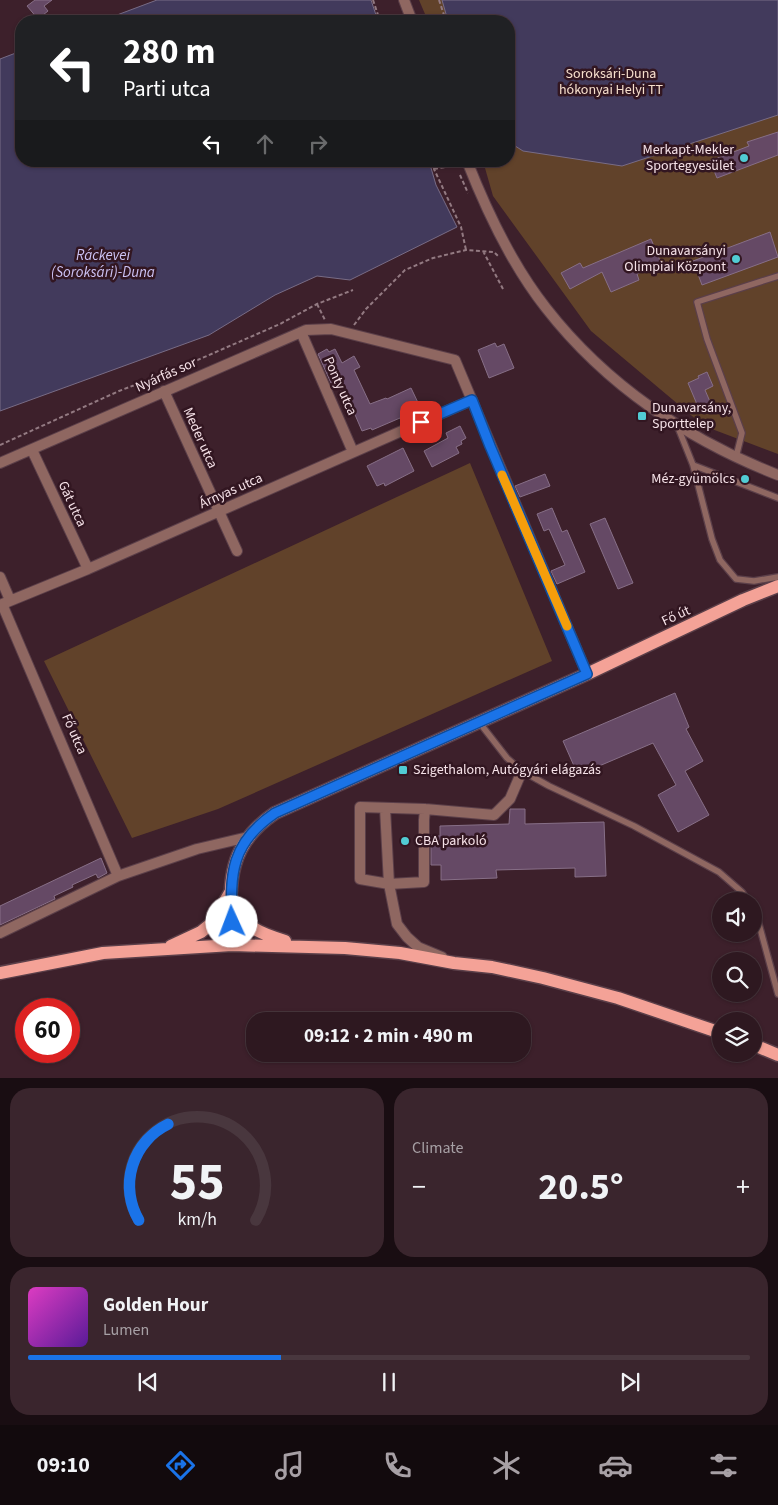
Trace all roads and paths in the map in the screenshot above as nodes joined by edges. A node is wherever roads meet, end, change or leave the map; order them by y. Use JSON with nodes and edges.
{"nodes":[{"id":1,"x":373,"y":0,"type":"edge"},
{"id":2,"x":404,"y":0,"type":"edge"},
{"id":3,"x":439,"y":0,"type":"edge"},
{"id":4,"x":378,"y":15,"type":"edge"},
{"id":5,"x":410,"y":15,"type":"edge"},
{"id":6,"x":444,"y":15,"type":"edge"},
{"id":7,"x":443,"y":167,"type":"edge"},
{"id":8,"x":465,"y":167,"type":"edge"},
{"id":9,"x":434,"y":169,"type":"joint"},
{"id":10,"x":466,"y":250,"type":"junction"},
{"id":11,"x":483,"y":251,"type":"junction"},
{"id":12,"x":500,"y":260,"type":"dead end"},
{"id":13,"x":778,"y":276,"type":"edge"},
{"id":14,"x":503,"y":289,"type":"dead end"},
{"id":15,"x":353,"y":290,"type":"dead end"},
{"id":16,"x":317,"y":304,"type":"junction"},
{"id":17,"x":331,"y":329,"type":"junction"},
{"id":18,"x":301,"y":332,"type":"junction"},
{"id":19,"x":347,"y":334,"type":"junction"},
{"id":20,"x":164,"y":391,"type":"junction"},
{"id":21,"x":472,"y":400,"type":"junction"},
{"id":22,"x":677,"y":426,"type":"junction"},
{"id":23,"x":0,"y":445,"type":"edge"},
{"id":24,"x":32,"y":450,"type":"junction"},
{"id":25,"x":353,"y":452,"type":"junction"},
{"id":26,"x":736,"y":457,"type":"junction"},
{"id":27,"x":0,"y":463,"type":"edge"},
{"id":28,"x":693,"y":465,"type":"junction"},
{"id":29,"x":778,"y":475,"type":"edge"},
{"id":30,"x":778,"y":498,"type":"edge"},
{"id":31,"x":218,"y":511,"type":"junction"},
{"id":32,"x":237,"y":551,"type":"dead end"},
{"id":33,"x":88,"y":570,"type":"junction"},
{"id":34,"x":0,"y":577,"type":"edge"},
{"id":35,"x":778,"y":577,"type":"edge"},
{"id":36,"x":778,"y":586,"type":"edge"},
{"id":37,"x":4,"y":603,"type":"edge"},
{"id":38,"x":587,"y":674,"type":"junction"},
{"id":39,"x":479,"y":722,"type":"junction"},
{"id":40,"x":522,"y":771,"type":"junction"},
{"id":41,"x":385,"y":808,"type":"junction"},
{"id":42,"x":425,"y":810,"type":"junction"},
{"id":43,"x":248,"y":836,"type":"junction"},
{"id":44,"x":118,"y":876,"type":"junction"},
{"id":45,"x":389,"y":884,"type":"junction"},
{"id":46,"x":231,"y":891,"type":"junction"},
{"id":47,"x":742,"y":892,"type":"edge"},
{"id":48,"x":0,"y":933,"type":"edge"},
{"id":49,"x":762,"y":935,"type":"edge"},
{"id":50,"x":232,"y":944,"type":"junction"},
{"id":51,"x":302,"y":946,"type":"junction"},
{"id":52,"x":165,"y":949,"type":"junction"},
{"id":53,"x":454,"y":963,"type":"junction"},
{"id":54,"x":0,"y":973,"type":"edge"},
{"id":55,"x":778,"y":994,"type":"edge"},
{"id":56,"x":712,"y":1030,"type":"edge"},
{"id":57,"x":762,"y":1048,"type":"edge"},
{"id":58,"x":778,"y":1055,"type":"edge"}],
"edges":[{"from":1,"to":4,"type":"path"},
{"from":2,"to":5,"type":"street"},
{"from":3,"to":6,"type":"path"},
{"from":7,"to":9,"type":"path"},
{"from":8,"to":22,"type":"street"},
{"from":9,"to":10,"type":"path"},
{"from":10,"to":11,"type":"path"},
{"from":10,"to":19,"type":"path"},
{"from":11,"to":12,"type":"path"},
{"from":11,"to":14,"type":"path"},
{"from":13,"to":26,"type":"lane"},
{"from":15,"to":16,"type":"path"},
{"from":16,"to":17,"type":"path"},
{"from":16,"to":23,"type":"path"},
{"from":17,"to":18,"type":"street","name":"Nyárfás sor"},
{"from":17,"to":19,"type":"street","name":"Nyárfás sor"},
{"from":18,"to":20,"type":"street","name":"Nyárfás sor"},
{"from":18,"to":25,"type":"street","name":"Ponty utca"},
{"from":19,"to":21,"type":"street","name":"Nyárfás sor"},
{"from":20,"to":24,"type":"street","name":"Nyárfás sor"},
{"from":20,"to":31,"type":"street","name":"Meder utca"},
{"from":21,"to":25,"type":"street","name":"Árnyas utca"},
{"from":21,"to":38,"type":"street"},
{"from":22,"to":26,"type":"street"},
{"from":22,"to":28,"type":"lane"},
{"from":24,"to":27,"type":"street","name":"Nyárfás sor"},
{"from":24,"to":33,"type":"street","name":"Gát utca"},
{"from":25,"to":31,"type":"street","name":"Árnyas utca"},
{"from":26,"to":29,"type":"street"},
{"from":28,"to":30,"type":"lane"},
{"from":28,"to":35,"type":"lane"},
{"from":31,"to":32,"type":"street","name":"Meder utca"},
{"from":31,"to":33,"type":"street","name":"Árnyas utca"},
{"from":33,"to":37,"type":"street","name":"Árnyas utca"},
{"from":34,"to":37,"type":"street","name":"Fő utca"},
{"from":36,"to":38,"type":"main road","name":"Fő út"},
{"from":37,"to":44,"type":"street","name":"Fő utca"},
{"from":38,"to":39,"type":"main road","name":"Fő út"},
{"from":39,"to":40,"type":"lane"},
{"from":39,"to":43,"type":"main road","name":"Fő út"},
{"from":40,"to":42,"type":"street"},
{"from":40,"to":47,"type":"lane"},
{"from":41,"to":42,"type":"street"},
{"from":41,"to":45,"type":"street"},
{"from":41,"to":45,"type":"street"},
{"from":42,"to":45,"type":"street"},
{"from":43,"to":44,"type":"street"},
{"from":43,"to":46,"type":"main road"},
{"from":44,"to":48,"type":"street"},
{"from":45,"to":53,"type":"street"},
{"from":46,"to":50,"type":"main road"},
{"from":46,"to":51,"type":"main road"},
{"from":46,"to":52,"type":"main road"},
{"from":49,"to":55,"type":"lane"},
{"from":50,"to":51,"type":"main road"},
{"from":50,"to":52,"type":"main road"},
{"from":51,"to":53,"type":"main road"},
{"from":52,"to":54,"type":"main road"},
{"from":53,"to":56,"type":"main road"},
{"from":57,"to":58,"type":"main road"}]}
